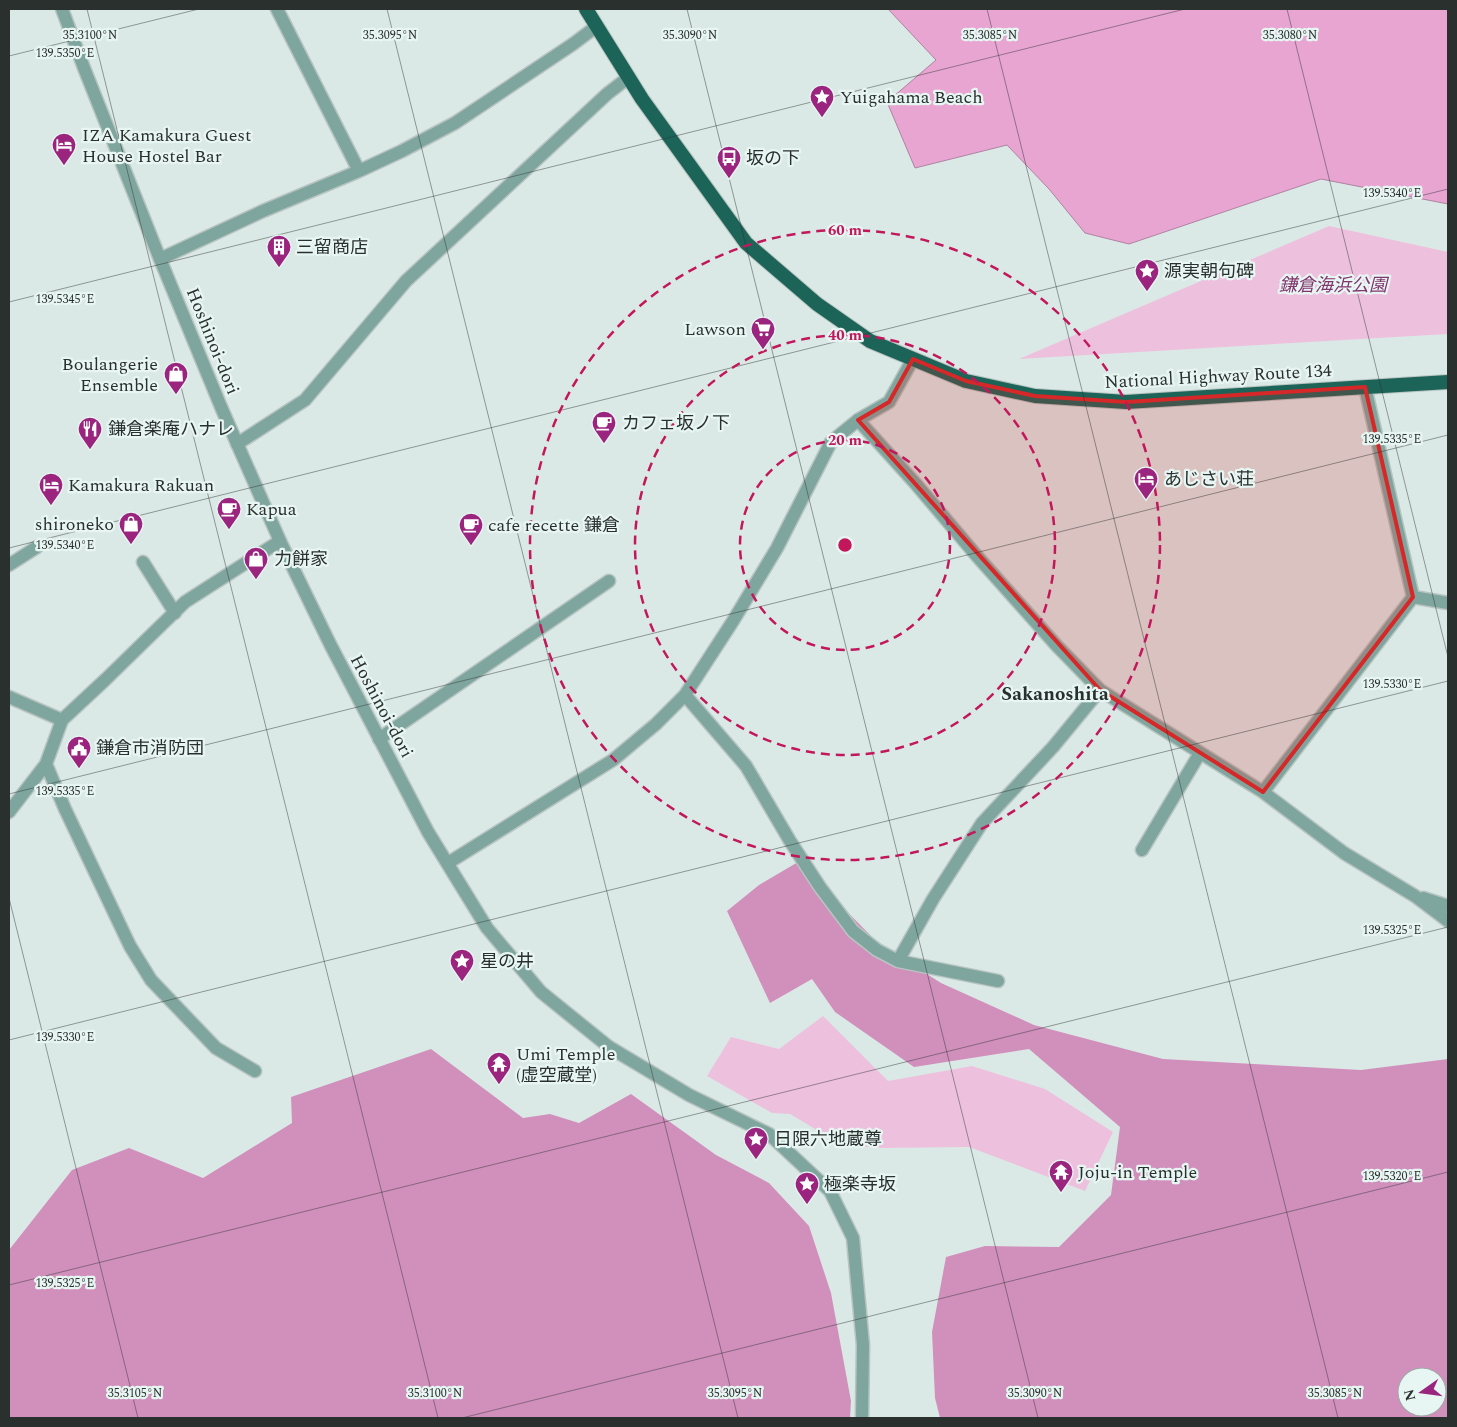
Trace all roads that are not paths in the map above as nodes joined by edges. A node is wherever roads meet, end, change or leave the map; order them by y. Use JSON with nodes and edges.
{"nodes":[{"id":1,"x":62,"y":9,"type":"edge"},
{"id":2,"x":277,"y":9,"type":"edge"},
{"id":3,"x":586,"y":9,"type":"edge"},
{"id":4,"x":597,"y":26,"type":"junction"},
{"id":5,"x":629,"y":77,"type":"junction"},
{"id":6,"x":359,"y":171,"type":"junction"},
{"id":7,"x":160,"y":259,"type":"junction"},
{"id":8,"x":913,"y":359,"type":"junction"},
{"id":9,"x":1448,"y":382,"type":"edge"},
{"id":10,"x":1365,"y":387,"type":"junction"},
{"id":11,"x":858,"y":420,"type":"junction"},
{"id":12,"x":237,"y":444,"type":"junction"},
{"id":13,"x":280,"y":541,"type":"junction"},
{"id":14,"x":37,"y":547,"type":"dead end"},
{"id":15,"x":143,"y":562,"type":"dead end"},
{"id":16,"x":9,"y":565,"type":"edge"},
{"id":17,"x":609,"y":581,"type":"dead end"},
{"id":18,"x":1413,"y":597,"type":"junction"},
{"id":19,"x":1448,"y":603,"type":"edge"},
{"id":20,"x":174,"y":613,"type":"junction"},
{"id":21,"x":1100,"y":690,"type":"junction"},
{"id":22,"x":685,"y":695,"type":"junction"},
{"id":23,"x":9,"y":697,"type":"edge"},
{"id":24,"x":62,"y":720,"type":"junction"},
{"id":25,"x":379,"y":739,"type":"junction"},
{"id":26,"x":1200,"y":752,"type":"junction"},
{"id":27,"x":46,"y":764,"type":"junction"},
{"id":28,"x":1263,"y":792,"type":"junction"},
{"id":29,"x":9,"y":812,"type":"edge"},
{"id":30,"x":1142,"y":850,"type":"dead end"},
{"id":31,"x":448,"y":863,"type":"junction"},
{"id":32,"x":1416,"y":896,"type":"junction"},
{"id":33,"x":1448,"y":906,"type":"edge"},
{"id":34,"x":1448,"y":921,"type":"edge"},
{"id":35,"x":898,"y":961,"type":"junction"},
{"id":36,"x":998,"y":981,"type":"dead end"},
{"id":37,"x":255,"y":1071,"type":"dead end"},
{"id":38,"x":862,"y":1418,"type":"edge"}],
"edges":[{"from":1,"to":7,"type":"street","name":"Hoshinoi-dori"},
{"from":2,"to":6,"type":"street"},
{"from":3,"to":4,"type":"highway","name":"National Highway Route 134"},
{"from":4,"to":5,"type":"highway","name":"National Highway Route 134"},
{"from":4,"to":6,"type":"street"},
{"from":5,"to":8,"type":"highway","name":"National Highway Route 134"},
{"from":5,"to":12,"type":"street"},
{"from":6,"to":7,"type":"street"},
{"from":7,"to":12,"type":"street","name":"Hoshinoi-dori"},
{"from":8,"to":10,"type":"highway","name":"National Highway Route 134"},
{"from":8,"to":11,"type":"street"},
{"from":9,"to":10,"type":"highway","name":"National Highway Route 134"},
{"from":10,"to":18,"type":"street"},
{"from":11,"to":21,"type":"street"},
{"from":11,"to":22,"type":"street"},
{"from":12,"to":13,"type":"street","name":"Hoshinoi-dori"},
{"from":13,"to":20,"type":"street"},
{"from":13,"to":25,"type":"street","name":"Hoshinoi-dori"},
{"from":14,"to":16,"type":"street"},
{"from":15,"to":20,"type":"street"},
{"from":17,"to":25,"type":"street"},
{"from":18,"to":19,"type":"street"},
{"from":18,"to":28,"type":"street"},
{"from":20,"to":24,"type":"street"},
{"from":21,"to":26,"type":"street"},
{"from":21,"to":35,"type":"street"},
{"from":22,"to":31,"type":"street"},
{"from":22,"to":35,"type":"street"},
{"from":23,"to":24,"type":"street"},
{"from":24,"to":27,"type":"street"},
{"from":25,"to":31,"type":"street","name":"Hoshinoi-dori"},
{"from":26,"to":28,"type":"street"},
{"from":26,"to":30,"type":"street"},
{"from":27,"to":29,"type":"street"},
{"from":27,"to":37,"type":"street"},
{"from":28,"to":32,"type":"street"},
{"from":31,"to":38,"type":"street","name":"Hoshinoi-dori"},
{"from":32,"to":33,"type":"street"},
{"from":32,"to":34,"type":"street"},
{"from":35,"to":36,"type":"street"}]}
